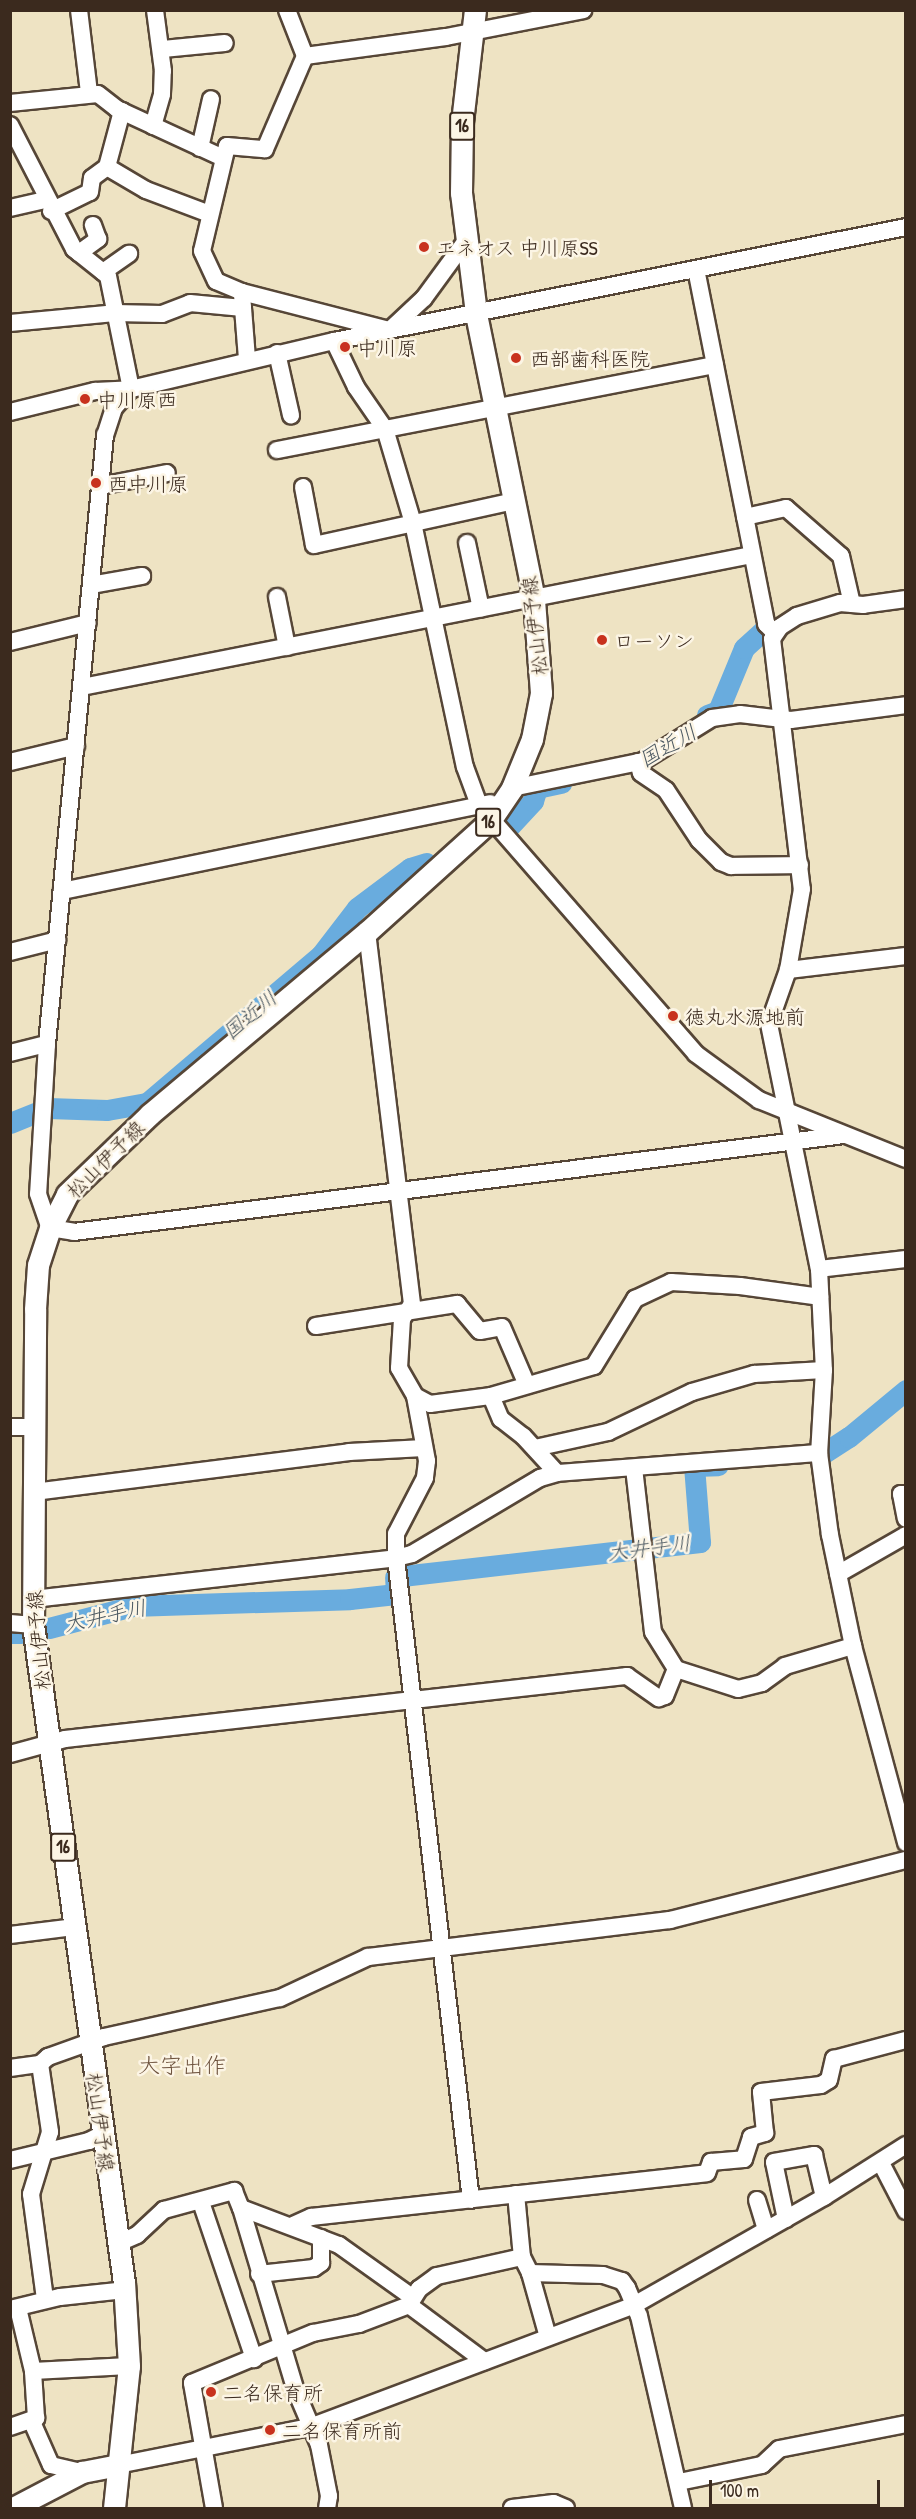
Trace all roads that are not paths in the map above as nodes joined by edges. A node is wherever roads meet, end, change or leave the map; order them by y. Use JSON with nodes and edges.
{"nodes":[{"id":1,"x":79,"y":10,"type":"edge"},
{"id":2,"x":155,"y":10,"type":"edge"},
{"id":3,"x":288,"y":10,"type":"edge"},
{"id":4,"x":475,"y":10,"type":"edge"},
{"id":5,"x":583,"y":10,"type":"edge"},
{"id":6,"x":472,"y":33,"type":"junction"},
{"id":7,"x":225,"y":43,"type":"dead end"},
{"id":8,"x":162,"y":49,"type":"junction"},
{"id":9,"x":304,"y":56,"type":"junction"},
{"id":10,"x":89,"y":93,"type":"junction"},
{"id":11,"x":211,"y":99,"type":"dead end"},
{"id":12,"x":10,"y":103,"type":"edge"},
{"id":13,"x":122,"y":111,"type":"junction"},
{"id":14,"x":10,"y":125,"type":"edge"},
{"id":15,"x":153,"y":126,"type":"junction"},
{"id":16,"x":200,"y":148,"type":"junction"},
{"id":17,"x":223,"y":158,"type":"junction"},
{"id":18,"x":107,"y":167,"type":"junction"},
{"id":19,"x":49,"y":206,"type":"junction"},
{"id":20,"x":10,"y":207,"type":"edge"},
{"id":21,"x":210,"y":214,"type":"junction"},
{"id":22,"x":93,"y":225,"type":"dead end"},
{"id":23,"x":906,"y":227,"type":"edge"},
{"id":24,"x":465,"y":242,"type":"junction"},
{"id":25,"x":79,"y":253,"type":"junction"},
{"id":26,"x":129,"y":254,"type":"dead end"},
{"id":27,"x":696,"y":269,"type":"junction"},
{"id":28,"x":103,"y":272,"type":"junction"},
{"id":29,"x":243,"y":300,"type":"junction"},
{"id":30,"x":115,"y":313,"type":"junction"},
{"id":31,"x":476,"y":313,"type":"junction"},
{"id":32,"x":10,"y":323,"type":"edge"},
{"id":33,"x":390,"y":330,"type":"junction"},
{"id":34,"x":334,"y":341,"type":"junction"},
{"id":35,"x":277,"y":353,"type":"junction"},
{"id":36,"x":247,"y":359,"type":"junction"},
{"id":37,"x":715,"y":365,"type":"junction"},
{"id":38,"x":131,"y":389,"type":"junction"},
{"id":39,"x":495,"y":409,"type":"junction"},
{"id":40,"x":10,"y":412,"type":"edge"},
{"id":41,"x":291,"y":415,"type":"dead end"},
{"id":42,"x":385,"y":429,"type":"junction"},
{"id":43,"x":277,"y":450,"type":"dead end"},
{"id":44,"x":167,"y":473,"type":"dead end"},
{"id":45,"x":100,"y":486,"type":"junction"},
{"id":46,"x":303,"y":487,"type":"dead end"},
{"id":47,"x":514,"y":501,"type":"junction"},
{"id":48,"x":745,"y":517,"type":"junction"},
{"id":49,"x":413,"y":523,"type":"junction"},
{"id":50,"x":467,"y":543,"type":"dead end"},
{"id":51,"x":752,"y":555,"type":"junction"},
{"id":52,"x":142,"y":576,"type":"dead end"},
{"id":53,"x":92,"y":585,"type":"junction"},
{"id":54,"x":277,"y":597,"type":"dead end"},
{"id":55,"x":534,"y":599,"type":"junction"},
{"id":56,"x":906,"y":599,"type":"edge"},
{"id":57,"x":852,"y":604,"type":"junction"},
{"id":58,"x":481,"y":609,"type":"junction"},
{"id":59,"x":431,"y":619,"type":"junction"},
{"id":60,"x":88,"y":623,"type":"junction"},
{"id":61,"x":774,"y":632,"type":"junction"},
{"id":62,"x":10,"y":642,"type":"edge"},
{"id":63,"x":287,"y":647,"type":"junction"},
{"id":64,"x":82,"y":687,"type":"junction"},
{"id":65,"x":906,"y":705,"type":"edge"},
{"id":66,"x":780,"y":719,"type":"junction"},
{"id":67,"x":76,"y":746,"type":"junction"},
{"id":68,"x":10,"y":762,"type":"edge"},
{"id":69,"x":639,"y":765,"type":"junction"},
{"id":70,"x":509,"y":794,"type":"junction"},
{"id":71,"x":484,"y":813,"type":"junction"},
{"id":72,"x":800,"y":865,"type":"junction"},
{"id":73,"x":62,"y":891,"type":"junction"},
{"id":74,"x":366,"y":932,"type":"junction"},
{"id":75,"x":57,"y":940,"type":"junction"},
{"id":76,"x":10,"y":952,"type":"edge"},
{"id":77,"x":906,"y":956,"type":"edge"},
{"id":78,"x":788,"y":970,"type":"junction"},
{"id":79,"x":46,"y":1044,"type":"junction"},
{"id":80,"x":10,"y":1053,"type":"edge"},
{"id":81,"x":787,"y":1114,"type":"junction"},
{"id":82,"x":844,"y":1135,"type":"junction"},
{"id":83,"x":793,"y":1144,"type":"junction"},
{"id":84,"x":906,"y":1159,"type":"edge"},
{"id":85,"x":40,"y":1178,"type":"junction"},
{"id":86,"x":398,"y":1192,"type":"junction"},
{"id":87,"x":67,"y":1194,"type":"junction"},
{"id":88,"x":50,"y":1228,"type":"junction"},
{"id":89,"x":906,"y":1259,"type":"edge"},
{"id":90,"x":819,"y":1269,"type":"junction"},
{"id":91,"x":820,"y":1296,"type":"junction"},
{"id":92,"x":405,"y":1314,"type":"junction"},
{"id":93,"x":316,"y":1326,"type":"dead end"},
{"id":94,"x":824,"y":1370,"type":"junction"},
{"id":95,"x":527,"y":1385,"type":"junction"},
{"id":96,"x":415,"y":1396,"type":"junction"},
{"id":97,"x":491,"y":1396,"type":"junction"},
{"id":98,"x":10,"y":1427,"type":"edge"},
{"id":99,"x":35,"y":1427,"type":"junction"},
{"id":100,"x":424,"y":1448,"type":"junction"},
{"id":101,"x":535,"y":1448,"type":"junction"},
{"id":102,"x":819,"y":1453,"type":"junction"},
{"id":103,"x":634,"y":1468,"type":"junction"},
{"id":104,"x":557,"y":1473,"type":"junction"},
{"id":105,"x":34,"y":1492,"type":"junction"},
{"id":106,"x":906,"y":1494,"type":"edge"},
{"id":107,"x":906,"y":1519,"type":"edge"},
{"id":108,"x":905,"y":1539,"type":"edge"},
{"id":109,"x":396,"y":1558,"type":"junction"},
{"id":110,"x":838,"y":1574,"type":"junction"},
{"id":111,"x":33,"y":1599,"type":"junction"},
{"id":112,"x":10,"y":1623,"type":"edge"},
{"id":113,"x":33,"y":1625,"type":"junction"},
{"id":114,"x":853,"y":1646,"type":"junction"},
{"id":115,"x":675,"y":1669,"type":"junction"},
{"id":116,"x":411,"y":1700,"type":"junction"},
{"id":117,"x":49,"y":1745,"type":"junction"},
{"id":118,"x":10,"y":1754,"type":"edge"},
{"id":119,"x":899,"y":1799,"type":"edge"},
{"id":120,"x":906,"y":1843,"type":"edge"},
{"id":121,"x":906,"y":1860,"type":"edge"},
{"id":122,"x":74,"y":1927,"type":"junction"},
{"id":123,"x":10,"y":1935,"type":"edge"},
{"id":124,"x":441,"y":1948,"type":"junction"},
{"id":125,"x":906,"y":2040,"type":"edge"},
{"id":126,"x":90,"y":2042,"type":"junction"},
{"id":127,"x":40,"y":2064,"type":"junction"},
{"id":128,"x":10,"y":2068,"type":"edge"},
{"id":129,"x":103,"y":2134,"type":"junction"},
{"id":130,"x":906,"y":2145,"type":"edge"},
{"id":131,"x":42,"y":2152,"type":"junction"},
{"id":132,"x":10,"y":2160,"type":"edge"},
{"id":133,"x":881,"y":2163,"type":"junction"},
{"id":134,"x":516,"y":2194,"type":"junction"},
{"id":135,"x":824,"y":2198,"type":"junction"},
{"id":136,"x":471,"y":2200,"type":"junction"},
{"id":137,"x":757,"y":2200,"type":"dead end"},
{"id":138,"x":201,"y":2202,"type":"junction"},
{"id":139,"x":241,"y":2208,"type":"junction"},
{"id":140,"x":906,"y":2211,"type":"edge"},
{"id":141,"x":786,"y":2219,"type":"junction"},
{"id":142,"x":293,"y":2225,"type":"junction"},
{"id":143,"x":766,"y":2230,"type":"junction"},
{"id":144,"x":321,"y":2238,"type":"junction"},
{"id":145,"x":119,"y":2243,"type":"junction"},
{"id":146,"x":522,"y":2257,"type":"junction"},
{"id":147,"x":530,"y":2272,"type":"junction"},
{"id":148,"x":259,"y":2274,"type":"junction"},
{"id":149,"x":125,"y":2290,"type":"junction"},
{"id":150,"x":45,"y":2299,"type":"junction"},
{"id":151,"x":410,"y":2301,"type":"junction"},
{"id":152,"x":634,"y":2305,"type":"junction"},
{"id":153,"x":14,"y":2308,"type":"edge"},
{"id":154,"x":548,"y":2337,"type":"junction"},
{"id":155,"x":283,"y":2347,"type":"junction"},
{"id":156,"x":254,"y":2359,"type":"junction"},
{"id":157,"x":484,"y":2361,"type":"junction"},
{"id":158,"x":129,"y":2366,"type":"junction"},
{"id":159,"x":33,"y":2371,"type":"junction"},
{"id":160,"x":32,"y":2422,"type":"junction"},
{"id":161,"x":906,"y":2424,"type":"edge"},
{"id":162,"x":10,"y":2427,"type":"edge"},
{"id":163,"x":310,"y":2427,"type":"junction"},
{"id":164,"x":204,"y":2449,"type":"junction"},
{"id":165,"x":118,"y":2465,"type":"junction"},
{"id":166,"x":82,"y":2472,"type":"junction"},
{"id":167,"x":678,"y":2482,"type":"junction"},
{"id":168,"x":36,"y":2503,"type":"edge"},
{"id":169,"x":13,"y":2508,"type":"edge"},
{"id":170,"x":114,"y":2508,"type":"edge"},
{"id":171,"x":214,"y":2508,"type":"edge"},
{"id":172,"x":327,"y":2508,"type":"edge"},
{"id":173,"x":512,"y":2508,"type":"edge"},
{"id":174,"x":566,"y":2508,"type":"edge"},
{"id":175,"x":683,"y":2508,"type":"edge"}],
"edges":[{"from":1,"to":10,"type":"street"},
{"from":2,"to":8,"type":"street"},
{"from":3,"to":9,"type":"street"},
{"from":4,"to":6,"type":"main road","name":"松山伊予線","number":"16"},
{"from":5,"to":6,"type":"street"},
{"from":6,"to":9,"type":"street"},
{"from":6,"to":24,"type":"main road","name":"松山伊予線","number":"16"},
{"from":7,"to":8,"type":"street"},
{"from":8,"to":15,"type":"street"},
{"from":9,"to":17,"type":"street"},
{"from":10,"to":12,"type":"street"},
{"from":10,"to":13,"type":"street"},
{"from":11,"to":16,"type":"street"},
{"from":13,"to":15,"type":"street"},
{"from":13,"to":18,"type":"street"},
{"from":14,"to":19,"type":"street"},
{"from":15,"to":16,"type":"street"},
{"from":16,"to":17,"type":"street"},
{"from":17,"to":21,"type":"street"},
{"from":18,"to":19,"type":"street"},
{"from":18,"to":21,"type":"street"},
{"from":19,"to":20,"type":"street"},
{"from":19,"to":25,"type":"street"},
{"from":21,"to":29,"type":"street"},
{"from":22,"to":25,"type":"street"},
{"from":23,"to":27,"type":"street"},
{"from":24,"to":31,"type":"main road","name":"松山伊予線","number":"16"},
{"from":24,"to":33,"type":"street"},
{"from":25,"to":28,"type":"street"},
{"from":26,"to":28,"type":"street"},
{"from":27,"to":31,"type":"street"},
{"from":27,"to":37,"type":"street"},
{"from":28,"to":30,"type":"street"},
{"from":29,"to":30,"type":"street"},
{"from":29,"to":33,"type":"street"},
{"from":29,"to":36,"type":"street"},
{"from":30,"to":32,"type":"street"},
{"from":30,"to":38,"type":"street"},
{"from":31,"to":33,"type":"street"},
{"from":31,"to":39,"type":"main road","name":"松山伊予線","number":"16"},
{"from":33,"to":34,"type":"street"},
{"from":34,"to":35,"type":"street"},
{"from":34,"to":42,"type":"street"},
{"from":35,"to":36,"type":"street"},
{"from":35,"to":41,"type":"street"},
{"from":36,"to":38,"type":"street"},
{"from":37,"to":39,"type":"street"},
{"from":37,"to":48,"type":"street"},
{"from":38,"to":40,"type":"street"},
{"from":38,"to":45,"type":"street"},
{"from":39,"to":42,"type":"street"},
{"from":39,"to":47,"type":"main road","name":"松山伊予線","number":"16"},
{"from":42,"to":43,"type":"street"},
{"from":42,"to":49,"type":"street"},
{"from":44,"to":45,"type":"street"},
{"from":45,"to":53,"type":"street"},
{"from":46,"to":49,"type":"street"},
{"from":47,"to":49,"type":"street"},
{"from":47,"to":55,"type":"main road","name":"松山伊予線","number":"16"},
{"from":48,"to":51,"type":"street"},
{"from":48,"to":57,"type":"street"},
{"from":49,"to":59,"type":"street"},
{"from":50,"to":58,"type":"street"},
{"from":51,"to":55,"type":"street"},
{"from":51,"to":61,"type":"street"},
{"from":52,"to":53,"type":"street"},
{"from":53,"to":60,"type":"street"},
{"from":54,"to":63,"type":"street"},
{"from":55,"to":58,"type":"street"},
{"from":55,"to":70,"type":"main road","name":"松山伊予線","number":"16"},
{"from":56,"to":57,"type":"street"},
{"from":57,"to":61,"type":"street"},
{"from":58,"to":59,"type":"street"},
{"from":59,"to":63,"type":"street"},
{"from":59,"to":71,"type":"street"},
{"from":60,"to":62,"type":"street"},
{"from":60,"to":64,"type":"street"},
{"from":61,"to":66,"type":"street"},
{"from":63,"to":64,"type":"street"},
{"from":64,"to":67,"type":"street"},
{"from":65,"to":66,"type":"street"},
{"from":66,"to":69,"type":"street"},
{"from":66,"to":72,"type":"street"},
{"from":67,"to":68,"type":"street"},
{"from":67,"to":73,"type":"street"},
{"from":69,"to":70,"type":"street"},
{"from":69,"to":72,"type":"street"},
{"from":70,"to":71,"type":"main road","name":"松山伊予線","number":"16"},
{"from":71,"to":73,"type":"street"},
{"from":71,"to":74,"type":"main road","name":"松山伊予線","number":"16"},
{"from":71,"to":81,"type":"street"},
{"from":72,"to":78,"type":"street"},
{"from":73,"to":75,"type":"street"},
{"from":74,"to":86,"type":"street"},
{"from":74,"to":87,"type":"main road","name":"松山伊予線","number":"16"},
{"from":75,"to":76,"type":"street"},
{"from":75,"to":79,"type":"street"},
{"from":77,"to":78,"type":"street"},
{"from":78,"to":81,"type":"street"},
{"from":79,"to":80,"type":"street"},
{"from":79,"to":85,"type":"street"},
{"from":81,"to":82,"type":"street"},
{"from":81,"to":83,"type":"street"},
{"from":82,"to":83,"type":"street"},
{"from":82,"to":84,"type":"street"},
{"from":83,"to":86,"type":"street"},
{"from":83,"to":90,"type":"street"},
{"from":85,"to":87,"type":"street"},
{"from":85,"to":88,"type":"street"},
{"from":86,"to":88,"type":"street"},
{"from":86,"to":92,"type":"street"},
{"from":87,"to":88,"type":"main road","name":"松山伊予線","number":"16"},
{"from":88,"to":99,"type":"main road","name":"松山伊予線","number":"16"},
{"from":89,"to":90,"type":"street"},
{"from":90,"to":91,"type":"street"},
{"from":91,"to":94,"type":"street"},
{"from":91,"to":95,"type":"street"},
{"from":92,"to":93,"type":"street"},
{"from":92,"to":95,"type":"street"},
{"from":92,"to":96,"type":"street"},
{"from":94,"to":101,"type":"street"},
{"from":94,"to":102,"type":"street"},
{"from":95,"to":97,"type":"street"},
{"from":96,"to":97,"type":"street"},
{"from":96,"to":100,"type":"street"},
{"from":97,"to":101,"type":"street"},
{"from":98,"to":99,"type":"street"},
{"from":99,"to":105,"type":"main road","name":"松山伊予線","number":"16"},
{"from":100,"to":105,"type":"street"},
{"from":100,"to":109,"type":"street"},
{"from":101,"to":104,"type":"street"},
{"from":102,"to":103,"type":"street"},
{"from":102,"to":110,"type":"street"},
{"from":103,"to":104,"type":"street"},
{"from":103,"to":115,"type":"street"},
{"from":104,"to":109,"type":"street"},
{"from":105,"to":111,"type":"main road","name":"松山伊予線","number":"16"},
{"from":106,"to":107,"type":"street"},
{"from":108,"to":110,"type":"street"},
{"from":109,"to":111,"type":"street"},
{"from":109,"to":116,"type":"street"},
{"from":110,"to":114,"type":"street"},
{"from":111,"to":113,"type":"main road","name":"松山伊予線","number":"16"},
{"from":112,"to":113,"type":"street"},
{"from":113,"to":117,"type":"main road","name":"松山伊予線","number":"16"},
{"from":114,"to":115,"type":"street"},
{"from":114,"to":119,"type":"street"},
{"from":115,"to":116,"type":"street"},
{"from":116,"to":117,"type":"street"},
{"from":116,"to":124,"type":"street"},
{"from":117,"to":118,"type":"street"},
{"from":117,"to":122,"type":"main road","name":"松山伊予線","number":"16"},
{"from":119,"to":120,"type":"street"},
{"from":121,"to":124,"type":"street"},
{"from":122,"to":123,"type":"street"},
{"from":122,"to":126,"type":"main road","name":"松山伊予線","number":"16"},
{"from":124,"to":126,"type":"street"},
{"from":124,"to":136,"type":"street"},
{"from":125,"to":134,"type":"street"},
{"from":126,"to":127,"type":"street"},
{"from":126,"to":129,"type":"main road","name":"松山伊予線","number":"16"},
{"from":127,"to":128,"type":"street"},
{"from":127,"to":131,"type":"street"},
{"from":129,"to":131,"type":"street"},
{"from":129,"to":145,"type":"main road","name":"松山伊予線","number":"16"},
{"from":130,"to":133,"type":"street"},
{"from":131,"to":132,"type":"street"},
{"from":131,"to":150,"type":"street"},
{"from":133,"to":135,"type":"street"},
{"from":133,"to":140,"type":"street"},
{"from":134,"to":136,"type":"street"},
{"from":134,"to":146,"type":"street"},
{"from":135,"to":141,"type":"street"},
{"from":135,"to":141,"type":"street"},
{"from":136,"to":142,"type":"street"},
{"from":137,"to":143,"type":"street"},
{"from":138,"to":139,"type":"street"},
{"from":138,"to":145,"type":"street"},
{"from":138,"to":156,"type":"street"},
{"from":139,"to":142,"type":"street"},
{"from":139,"to":148,"type":"street"},
{"from":141,"to":143,"type":"street"},
{"from":142,"to":144,"type":"street"},
{"from":143,"to":152,"type":"street"},
{"from":144,"to":148,"type":"street"},
{"from":144,"to":151,"type":"street"},
{"from":145,"to":149,"type":"main road","name":"松山伊予線","number":"16"},
{"from":146,"to":147,"type":"street"},
{"from":146,"to":151,"type":"street"},
{"from":147,"to":152,"type":"street"},
{"from":147,"to":154,"type":"street"},
{"from":148,"to":155,"type":"street"},
{"from":149,"to":150,"type":"street"},
{"from":149,"to":158,"type":"main road","name":"松山伊予線","number":"16"},
{"from":150,"to":153,"type":"street"},
{"from":151,"to":155,"type":"street"},
{"from":151,"to":157,"type":"street"},
{"from":152,"to":154,"type":"street"},
{"from":152,"to":167,"type":"street"},
{"from":153,"to":159,"type":"street"},
{"from":154,"to":157,"type":"street"},
{"from":155,"to":156,"type":"street"},
{"from":155,"to":163,"type":"street"},
{"from":156,"to":164,"type":"street"},
{"from":157,"to":163,"type":"street"},
{"from":158,"to":159,"type":"street"},
{"from":158,"to":165,"type":"main road","name":"松山伊予線","number":"16"},
{"from":159,"to":160,"type":"street"},
{"from":160,"to":162,"type":"street"},
{"from":160,"to":166,"type":"street"},
{"from":161,"to":167,"type":"street"},
{"from":163,"to":164,"type":"street"},
{"from":163,"to":172,"type":"street"},
{"from":164,"to":165,"type":"street"},
{"from":164,"to":171,"type":"street"},
{"from":165,"to":166,"type":"main road"},
{"from":165,"to":170,"type":"main road","name":"松山伊予線","number":"16"},
{"from":166,"to":168,"type":"main road"},
{"from":167,"to":175,"type":"street"},
{"from":168,"to":169,"type":"main road"},
{"from":173,"to":174,"type":"street"}]}
